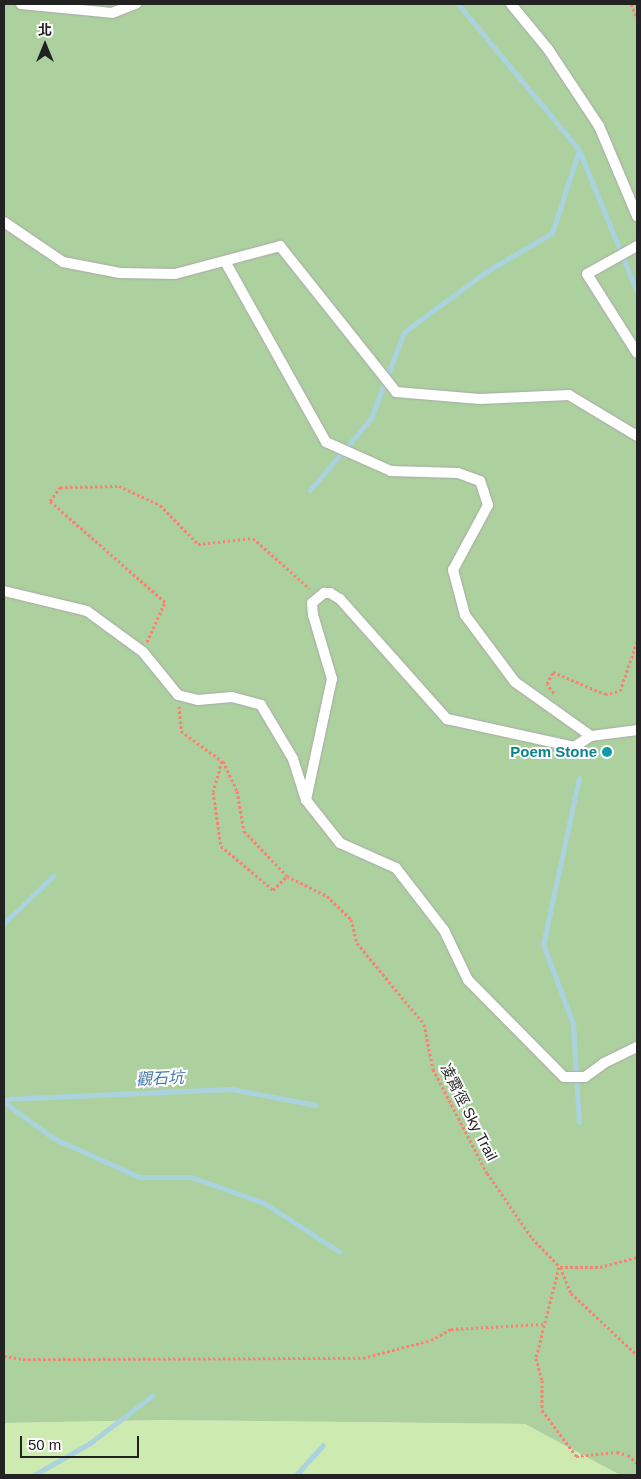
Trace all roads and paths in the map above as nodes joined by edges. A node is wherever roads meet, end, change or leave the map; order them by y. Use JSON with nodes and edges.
{"nodes":[{"id":1,"x":21,"y":4,"type":"edge"},
{"id":2,"x":136,"y":4,"type":"edge"},
{"id":3,"x":511,"y":4,"type":"edge"},
{"id":4,"x":631,"y":4,"type":"edge"},
{"id":5,"x":637,"y":18,"type":"edge"},
{"id":6,"x":637,"y":216,"type":"edge"},
{"id":7,"x":4,"y":222,"type":"edge"},
{"id":8,"x":637,"y":246,"type":"edge"},
{"id":9,"x":225,"y":261,"type":"junction"},
{"id":10,"x":637,"y":353,"type":"edge"},
{"id":11,"x":637,"y":436,"type":"edge"},
{"id":12,"x":4,"y":592,"type":"edge"},
{"id":13,"x":318,"y":596,"type":"junction"},
{"id":14,"x":637,"y":642,"type":"edge"},
{"id":15,"x":143,"y":652,"type":"junction"},
{"id":16,"x":178,"y":696,"type":"junction"},
{"id":17,"x":559,"y":699,"type":"dead end"},
{"id":18,"x":637,"y":730,"type":"edge"},
{"id":19,"x":591,"y":736,"type":"junction"},
{"id":20,"x":222,"y":761,"type":"junction"},
{"id":21,"x":306,"y":800,"type":"junction"},
{"id":22,"x":287,"y":876,"type":"junction"},
{"id":23,"x":637,"y":1047,"type":"edge"},
{"id":24,"x":637,"y":1257,"type":"edge"},
{"id":25,"x":560,"y":1267,"type":"junction"},
{"id":26,"x":543,"y":1324,"type":"junction"},
{"id":27,"x":637,"y":1355,"type":"edge"},
{"id":28,"x":4,"y":1356,"type":"edge"},
{"id":29,"x":637,"y":1463,"type":"edge"}],
"edges":[{"from":1,"to":2,"type":"lane"},
{"from":3,"to":6,"type":"lane"},
{"from":4,"to":5,"type":"path"},
{"from":7,"to":9,"type":"lane"},
{"from":8,"to":10,"type":"lane"},
{"from":9,"to":11,"type":"lane"},
{"from":9,"to":19,"type":"lane"},
{"from":12,"to":15,"type":"lane"},
{"from":13,"to":15,"type":"path"},
{"from":13,"to":19,"type":"lane"},
{"from":13,"to":21,"type":"lane"},
{"from":14,"to":17,"type":"path"},
{"from":15,"to":16,"type":"lane"},
{"from":16,"to":20,"type":"path"},
{"from":16,"to":21,"type":"lane"},
{"from":18,"to":19,"type":"lane"},
{"from":20,"to":22,"type":"path","name":"凌霄徑 Sky Trail"},
{"from":20,"to":22,"type":"path"},
{"from":21,"to":23,"type":"lane"},
{"from":22,"to":25,"type":"path","name":"凌霄徑 Sky Trail"},
{"from":24,"to":25,"type":"path"},
{"from":25,"to":26,"type":"path"},
{"from":25,"to":27,"type":"path"},
{"from":26,"to":28,"type":"path"},
{"from":26,"to":29,"type":"path"}]}
